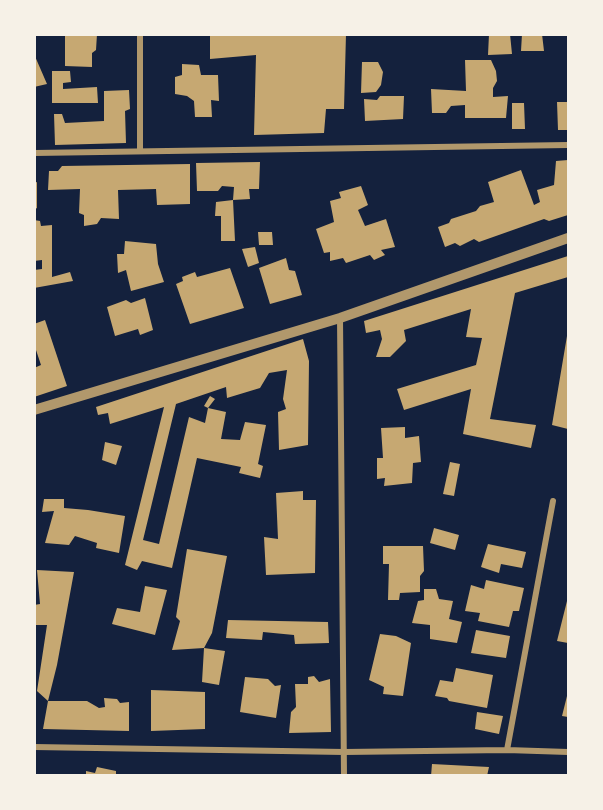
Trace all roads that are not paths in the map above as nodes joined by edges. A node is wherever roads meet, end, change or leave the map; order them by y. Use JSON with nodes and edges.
{"nodes":[{"id":1,"x":140,"y":34,"type":"edge"},
{"id":2,"x":568,"y":145,"type":"edge"},
{"id":3,"x":140,"y":151,"type":"junction"},
{"id":4,"x":34,"y":153,"type":"edge"},
{"id":5,"x":568,"y":238,"type":"edge"},
{"id":6,"x":340,"y":318,"type":"junction"},
{"id":7,"x":34,"y":410,"type":"edge"},
{"id":8,"x":553,"y":501,"type":"dead end"},
{"id":9,"x":34,"y":747,"type":"edge"},
{"id":10,"x":507,"y":750,"type":"junction"},
{"id":11,"x":344,"y":752,"type":"junction"},
{"id":12,"x":568,"y":752,"type":"edge"},
{"id":13,"x":344,"y":776,"type":"edge"}],
"edges":[{"from":1,"to":3,"type":"street"},
{"from":2,"to":3,"type":"street"},
{"from":3,"to":4,"type":"street"},
{"from":5,"to":6,"type":"street"},
{"from":6,"to":7,"type":"street"},
{"from":6,"to":11,"type":"street"},
{"from":8,"to":10,"type":"street"},
{"from":9,"to":11,"type":"street"},
{"from":10,"to":11,"type":"street"},
{"from":10,"to":12,"type":"street"},
{"from":11,"to":13,"type":"street"}]}
